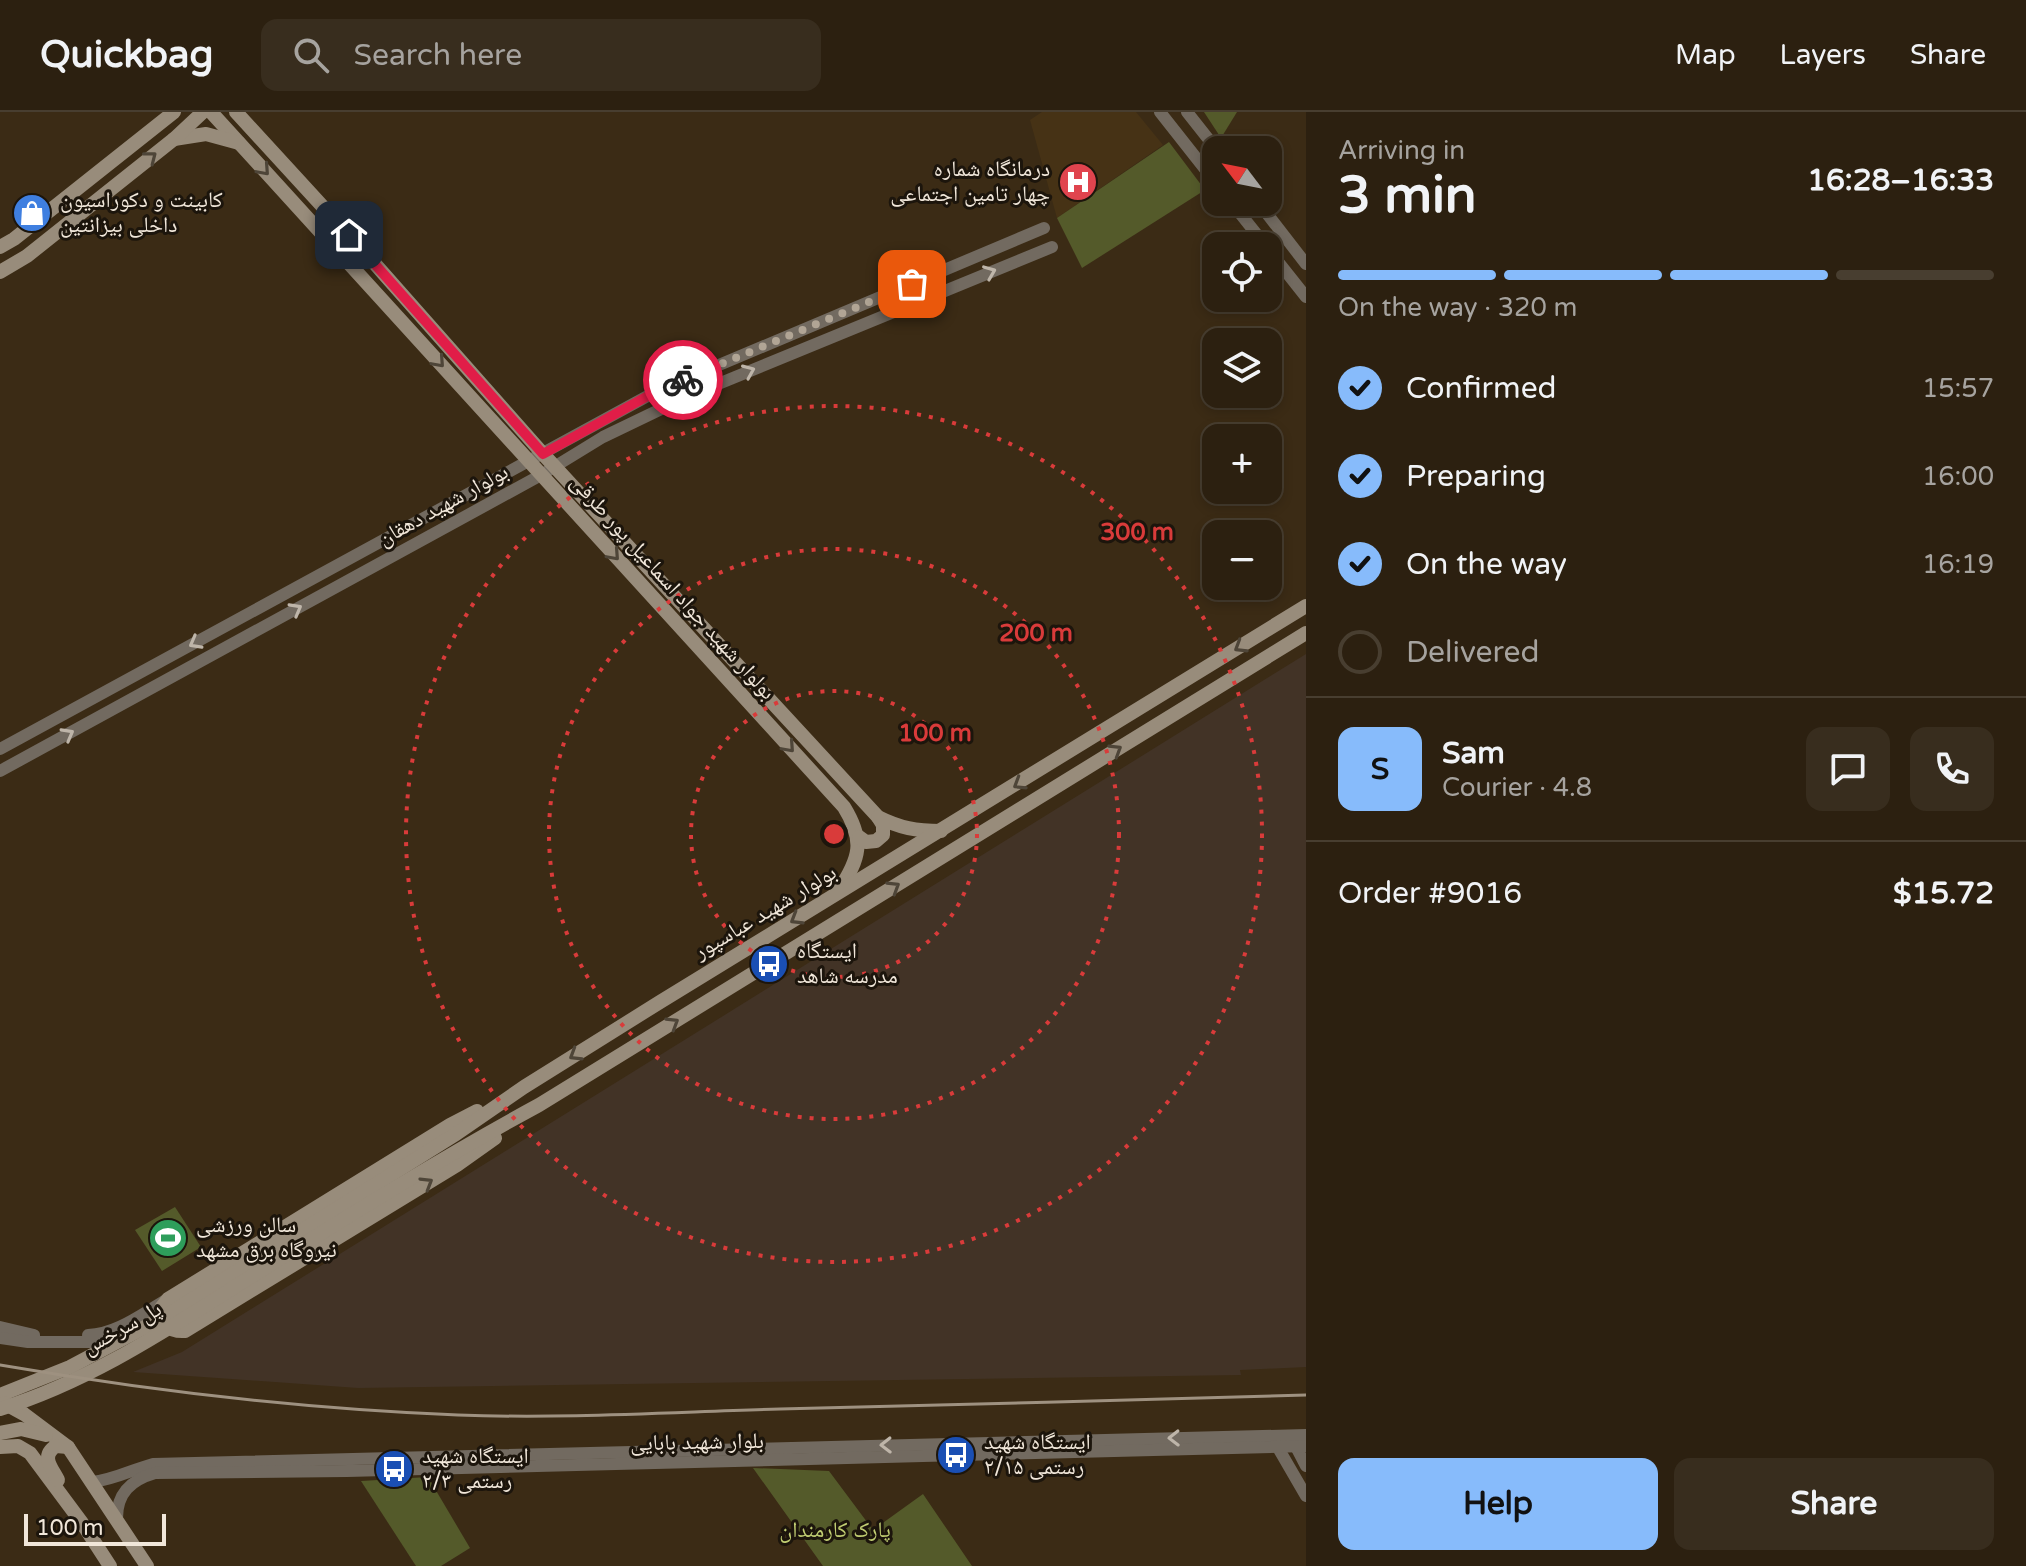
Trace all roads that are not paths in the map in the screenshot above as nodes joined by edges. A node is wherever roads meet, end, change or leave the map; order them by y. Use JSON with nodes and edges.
{"nodes":[{"id":1,"x":203,"y":112,"type":"edge"},
{"id":2,"x":211,"y":112,"type":"edge"},
{"id":3,"x":236,"y":112,"type":"edge"},
{"id":4,"x":1160,"y":112,"type":"edge"},
{"id":5,"x":1187,"y":112,"type":"edge"},
{"id":6,"x":167,"y":115,"type":"edge"},
{"id":7,"x":1206,"y":136,"type":"edge"},
{"id":8,"x":174,"y":139,"type":"junction"},
{"id":9,"x":239,"y":143,"type":"junction"},
{"id":10,"x":112,"y":162,"type":"junction"},
{"id":11,"x":1202,"y":165,"type":"edge"},
{"id":12,"x":125,"y":178,"type":"junction"},
{"id":13,"x":1242,"y":216,"type":"edge"},
{"id":14,"x":1269,"y":216,"type":"edge"},
{"id":15,"x":1044,"y":228,"type":"dead end"},
{"id":16,"x":1255,"y":232,"type":"edge"},
{"id":17,"x":0,"y":247,"type":"edge"},
{"id":18,"x":1052,"y":247,"type":"dead end"},
{"id":19,"x":1306,"y":264,"type":"edge"},
{"id":20,"x":1282,"y":266,"type":"edge"},
{"id":21,"x":0,"y":272,"type":"edge"},
{"id":22,"x":1306,"y":297,"type":"edge"},
{"id":23,"x":536,"y":458,"type":"junction"},
{"id":24,"x":554,"y":466,"type":"junction"},
{"id":25,"x":541,"y":475,"type":"junction"},
{"id":26,"x":1306,"y":606,"type":"edge"},
{"id":27,"x":1306,"y":633,"type":"edge"},
{"id":28,"x":0,"y":749,"type":"edge"},
{"id":29,"x":0,"y":771,"type":"edge"},
{"id":30,"x":878,"y":817,"type":"junction"},
{"id":31,"x":944,"y":831,"type":"junction"},
{"id":32,"x":859,"y":837,"type":"junction"},
{"id":33,"x":836,"y":894,"type":"junction"},
{"id":34,"x":524,"y":1087,"type":"junction"},
{"id":35,"x":539,"y":1105,"type":"junction"},
{"id":36,"x":254,"y":1266,"type":"junction"},
{"id":37,"x":168,"y":1299,"type":"junction"},
{"id":38,"x":0,"y":1327,"type":"edge"},
{"id":39,"x":185,"y":1331,"type":"junction"},
{"id":40,"x":0,"y":1338,"type":"edge"},
{"id":41,"x":0,"y":1398,"type":"edge"},
{"id":42,"x":0,"y":1409,"type":"edge"},
{"id":43,"x":0,"y":1433,"type":"edge"},
{"id":44,"x":1306,"y":1435,"type":"edge"},
{"id":45,"x":54,"y":1437,"type":"junction"},
{"id":46,"x":1290,"y":1442,"type":"edge"},
{"id":47,"x":0,"y":1447,"type":"edge"},
{"id":48,"x":68,"y":1447,"type":"junction"},
{"id":49,"x":1306,"y":1466,"type":"edge"},
{"id":50,"x":93,"y":1482,"type":"junction"},
{"id":51,"x":1306,"y":1496,"type":"edge"},
{"id":52,"x":117,"y":1518,"type":"junction"},
{"id":53,"x":82,"y":1523,"type":"junction"},
{"id":54,"x":110,"y":1566,"type":"edge"},
{"id":55,"x":147,"y":1566,"type":"edge"}],
"edges":[{"from":1,"to":8,"type":"main road"},
{"from":2,"to":9,"type":"main road","name":"بولوار شهید جواد اسماعیل پور طرقی"},
{"from":3,"to":23,"type":"main road","name":"بولوار شهید جواد اسماعیل پور طرقی"},
{"from":4,"to":11,"type":"street"},
{"from":5,"to":7,"type":"street"},
{"from":6,"to":10,"type":"main road"},
{"from":8,"to":9,"type":"main road"},
{"from":12,"to":8,"type":"main road","one_way":true},
{"from":9,"to":23,"type":"main road","name":"بولوار شهید جواد اسماعیل پور طرقی","one_way":true},
{"from":10,"to":12,"type":"main road"},
{"from":10,"to":17,"type":"main road"},
{"from":12,"to":21,"type":"main road"},
{"from":13,"to":16,"type":"street"},
{"from":14,"to":19,"type":"street"},
{"from":15,"to":23,"type":"street","name":"بولوار شهید دهقان"},
{"from":24,"to":18,"type":"street","name":"بولوار شهید دهقان","one_way":true},
{"from":20,"to":22,"type":"street"},
{"from":23,"to":24,"type":"main road","name":"بولوار شهید جواد اسماعیل پور طرقی"},
{"from":23,"to":25,"type":"main road","name":"بولوار شهید جواد اسماعیل پور طرقی"},
{"from":23,"to":28,"type":"street","name":"بولوار شهید دهقان","one_way":true},
{"from":24,"to":25,"type":"street","name":"بولوار شهید دهقان"},
{"from":24,"to":30,"type":"main road","name":"بولوار شهید جواد اسماعیل پور طرقی"},
{"from":29,"to":25,"type":"street","name":"بولوار شهید دهقان","one_way":true},
{"from":25,"to":32,"type":"main road","name":"بولوار شهید جواد اسماعیل پور طرقی","one_way":true},
{"from":26,"to":31,"type":"main road","name":"بولوار شهید عباسپور","one_way":true},
{"from":35,"to":27,"type":"main road","name":"بولوار شهید عباسپور","one_way":true},
{"from":30,"to":31,"type":"main road","name":"بولوار شهید جواد اسماعیل پور طرقی"},
{"from":30,"to":32,"type":"main road"},
{"from":31,"to":33,"type":"main road","name":"بولوار شهید عباسپور"},
{"from":32,"to":33,"type":"main road"},
{"from":33,"to":34,"type":"main road","name":"بولوار شهید عباسپور","one_way":true},
{"from":34,"to":36,"type":"main road","name":"بولوار شهید عباسپور"},
{"from":34,"to":37,"type":"main road"},
{"from":35,"to":36,"type":"main road","name":"بولوار شهید عباسپور"},
{"from":39,"to":35,"type":"main road","one_way":true},
{"from":36,"to":41,"type":"main road","name":"پل سرخس"},
{"from":36,"to":42,"type":"main road","name":"پل سرخس"},
{"from":37,"to":38,"type":"street"},
{"from":37,"to":39,"type":"main road"},
{"from":39,"to":40,"type":"street"},
{"from":41,"to":45,"type":"main road"},
{"from":43,"to":45,"type":"main road"},
{"from":44,"to":46,"type":"street","name":"بلوار شهید بابایی"},
{"from":45,"to":48,"type":"main road"},
{"from":46,"to":49,"type":"street"},
{"from":46,"to":50,"type":"street","name":"بلوار شهید بابایی","one_way":true},
{"from":46,"to":51,"type":"street"},
{"from":46,"to":52,"type":"street","name":"بلوار شهید بابایی"},
{"from":47,"to":53,"type":"main road"},
{"from":48,"to":50,"type":"main road"},
{"from":48,"to":53,"type":"main road"},
{"from":50,"to":52,"type":"main road"},
{"from":52,"to":55,"type":"main road"},
{"from":53,"to":54,"type":"main road"}]}
